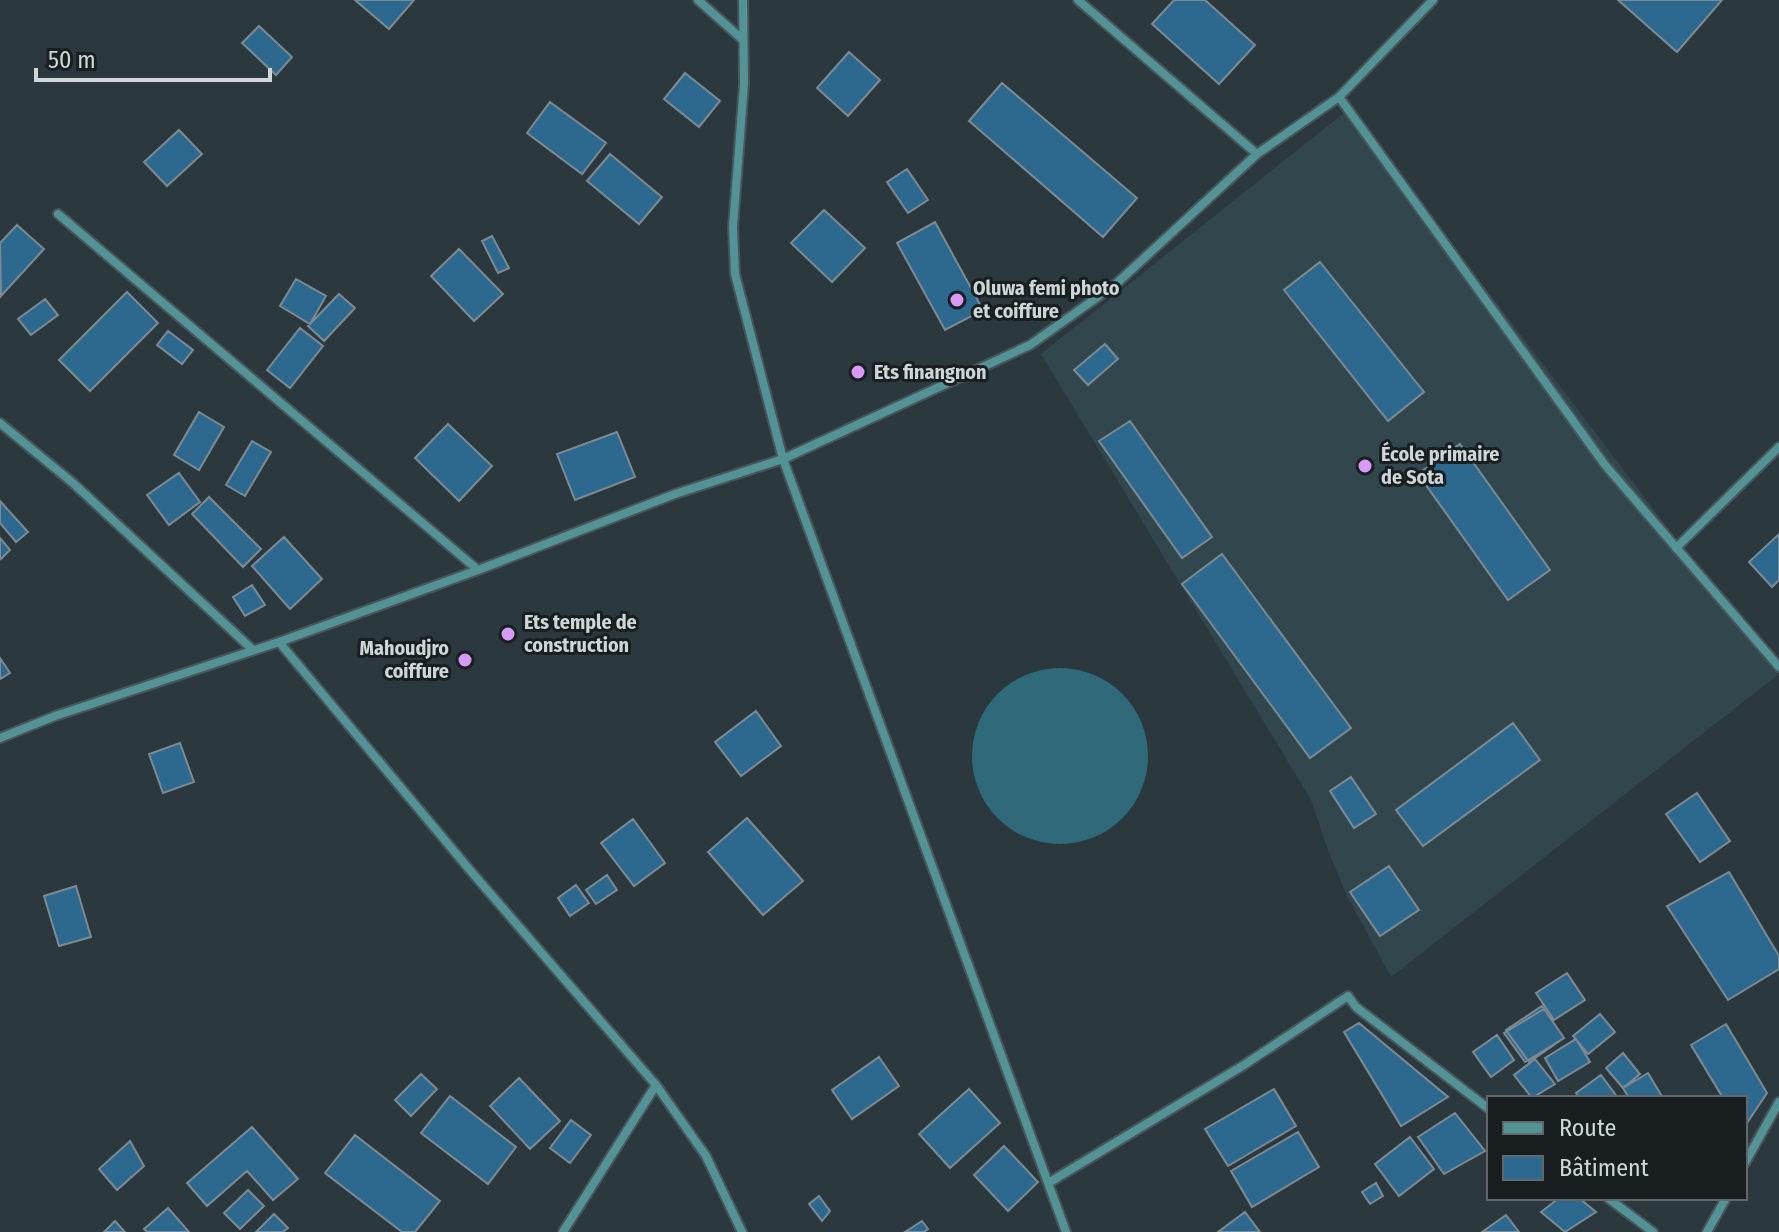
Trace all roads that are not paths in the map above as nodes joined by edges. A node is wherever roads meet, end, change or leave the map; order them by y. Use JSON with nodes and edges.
{"nodes":[{"id":1,"x":698,"y":0,"type":"edge"},
{"id":2,"x":743,"y":0,"type":"edge"},
{"id":3,"x":1078,"y":0,"type":"edge"},
{"id":4,"x":1433,"y":0,"type":"edge"},
{"id":5,"x":743,"y":40,"type":"junction"},
{"id":6,"x":1339,"y":97,"type":"junction"},
{"id":7,"x":1257,"y":154,"type":"junction"},
{"id":8,"x":58,"y":214,"type":"dead end"},
{"id":9,"x":0,"y":423,"type":"edge"},
{"id":10,"x":1779,"y":447,"type":"edge"},
{"id":11,"x":783,"y":459,"type":"junction"},
{"id":12,"x":1676,"y":548,"type":"junction"},
{"id":13,"x":478,"y":570,"type":"junction"},
{"id":14,"x":279,"y":642,"type":"junction"},
{"id":15,"x":253,"y":650,"type":"junction"},
{"id":16,"x":1779,"y":667,"type":"edge"},
{"id":17,"x":0,"y":738,"type":"edge"},
{"id":18,"x":656,"y":1085,"type":"junction"},
{"id":19,"x":1779,"y":1102,"type":"edge"},
{"id":20,"x":1487,"y":1108,"type":"edge"},
{"id":21,"x":1747,"y":1159,"type":"edge"},
{"id":22,"x":1050,"y":1182,"type":"junction"},
{"id":23,"x":1611,"y":1200,"type":"edge"},
{"id":24,"x":1725,"y":1200,"type":"edge"},
{"id":25,"x":563,"y":1232,"type":"edge"},
{"id":26,"x":742,"y":1232,"type":"edge"},
{"id":27,"x":1066,"y":1232,"type":"edge"},
{"id":28,"x":1653,"y":1232,"type":"edge"},
{"id":29,"x":1707,"y":1232,"type":"edge"}],
"edges":[{"from":1,"to":5,"type":"street"},
{"from":2,"to":5,"type":"street"},
{"from":3,"to":7,"type":"street"},
{"from":4,"to":6,"type":"street"},
{"from":5,"to":11,"type":"street"},
{"from":6,"to":7,"type":"street"},
{"from":6,"to":12,"type":"street"},
{"from":7,"to":11,"type":"street"},
{"from":8,"to":13,"type":"street"},
{"from":9,"to":15,"type":"street"},
{"from":10,"to":12,"type":"street"},
{"from":11,"to":13,"type":"street"},
{"from":11,"to":22,"type":"street"},
{"from":12,"to":16,"type":"street"},
{"from":13,"to":14,"type":"street"},
{"from":14,"to":15,"type":"street"},
{"from":14,"to":18,"type":"street"},
{"from":15,"to":17,"type":"street"},
{"from":18,"to":25,"type":"street"},
{"from":18,"to":26,"type":"street"},
{"from":19,"to":21,"type":"street"},
{"from":20,"to":22,"type":"street"},
{"from":22,"to":27,"type":"street"},
{"from":23,"to":28,"type":"street"},
{"from":24,"to":29,"type":"street"}]}
